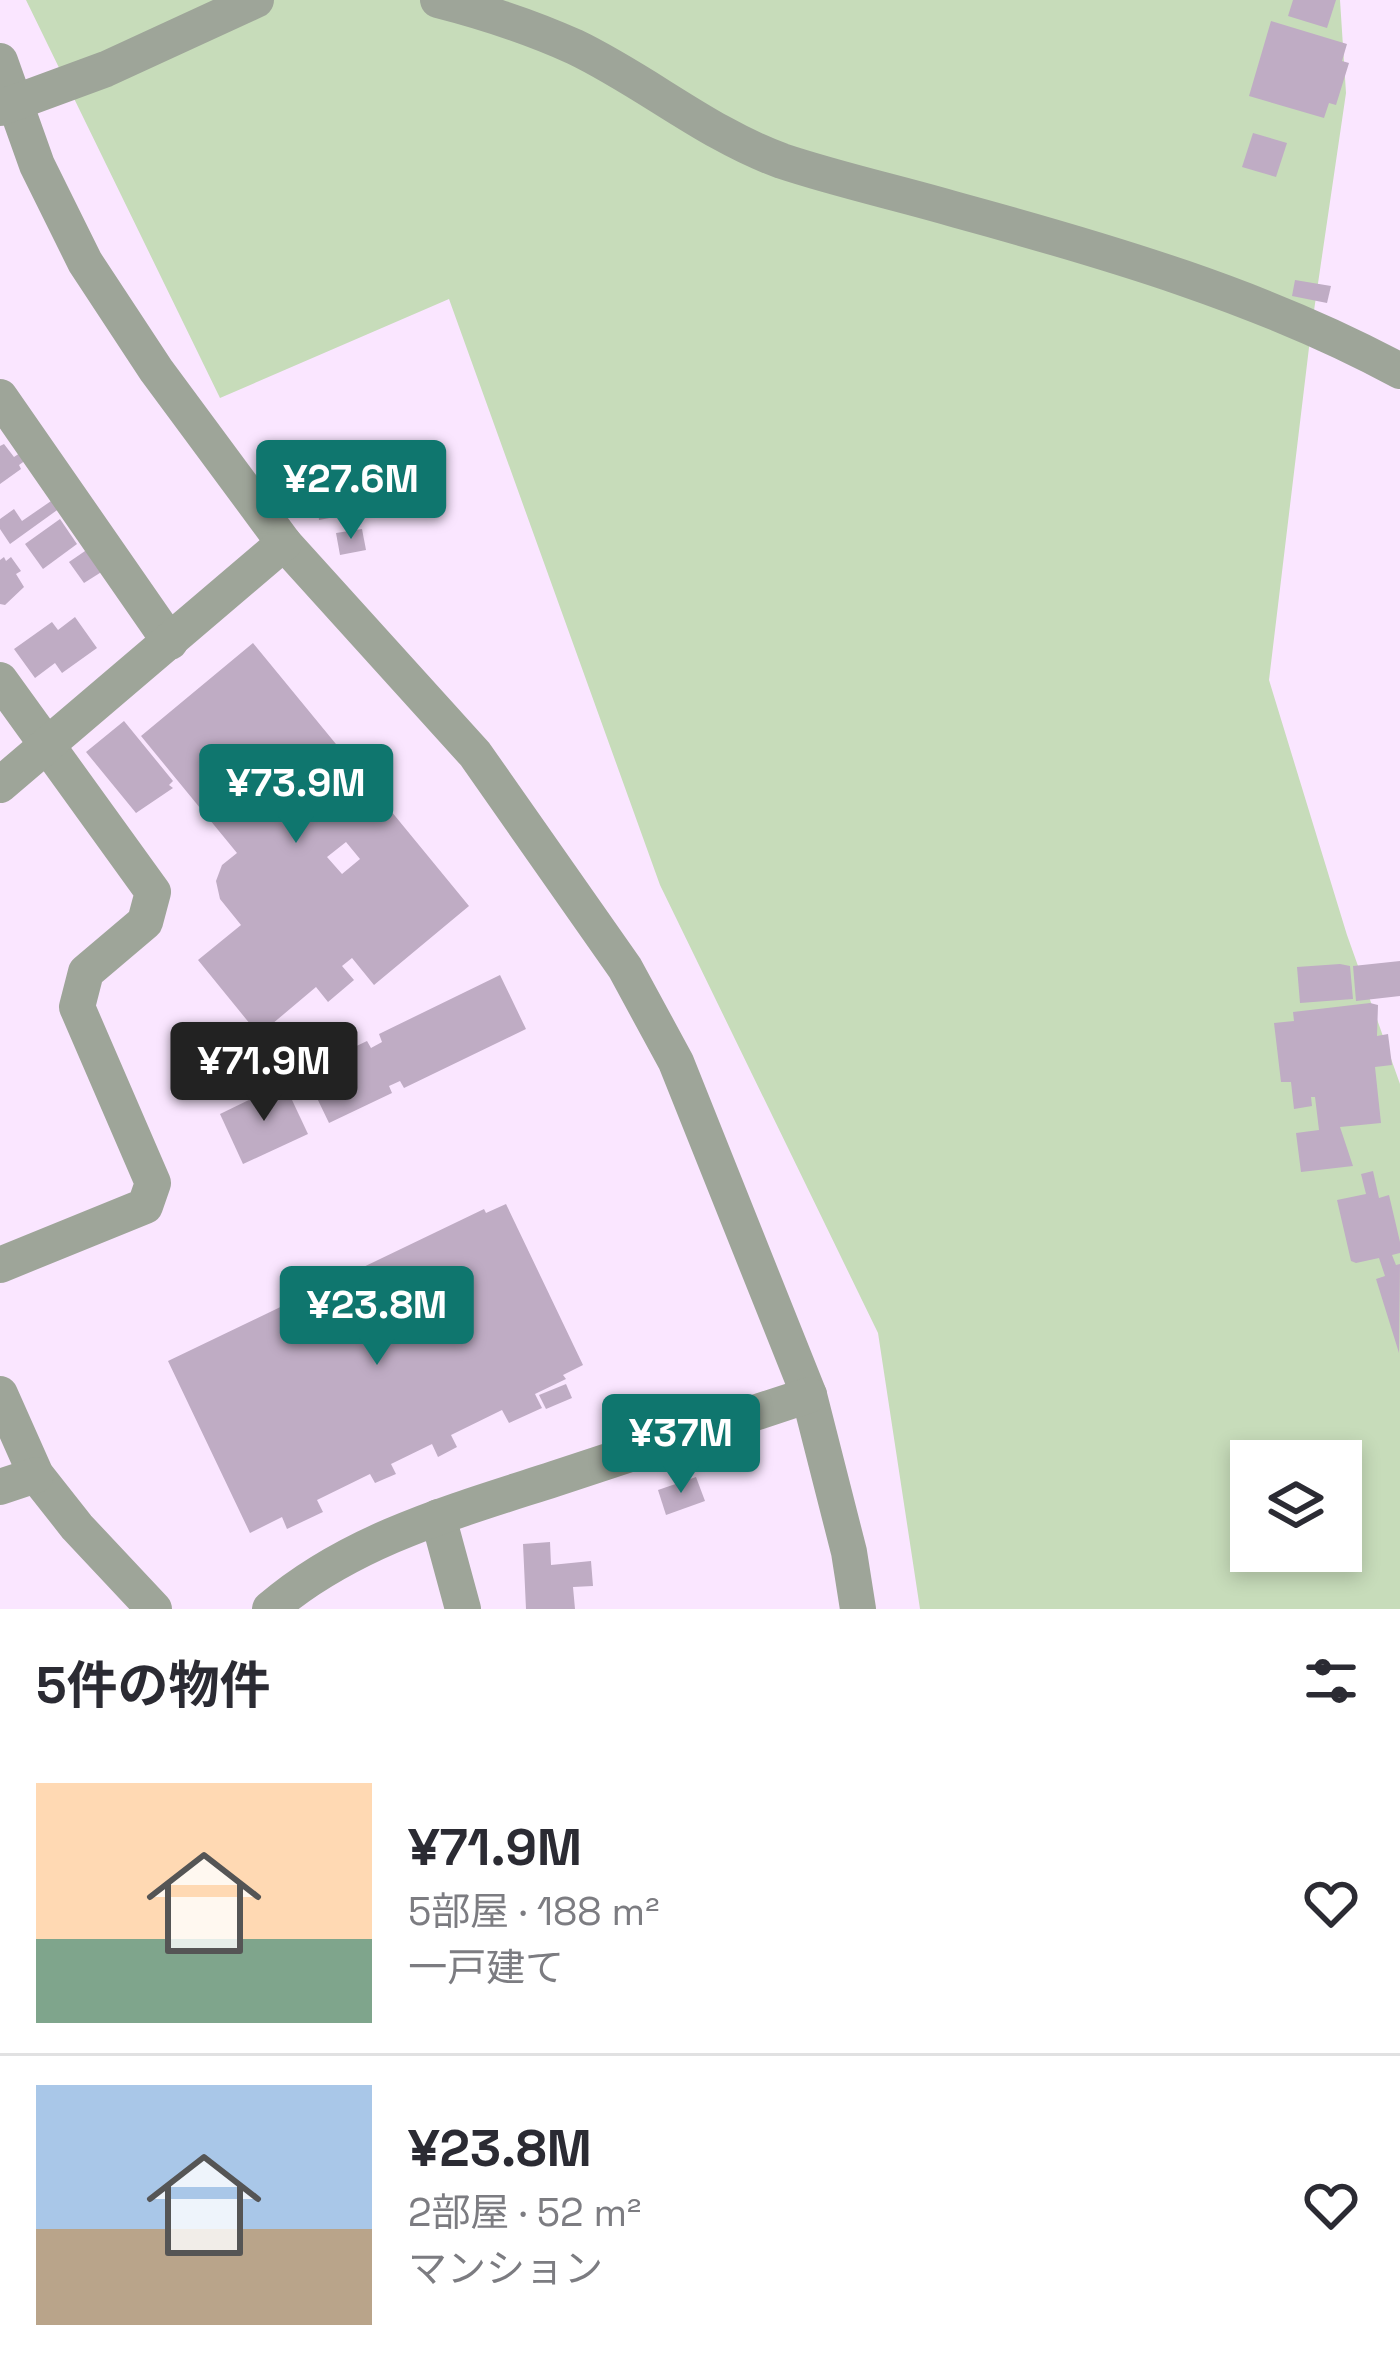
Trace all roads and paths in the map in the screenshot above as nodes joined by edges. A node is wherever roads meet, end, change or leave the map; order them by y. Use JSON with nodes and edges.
{"nodes":[{"id":1,"x":256,"y":0,"type":"edge"},
{"id":2,"x":438,"y":0,"type":"edge"},
{"id":3,"x":1,"y":65,"type":"edge"},
{"id":4,"x":0,"y":108,"type":"edge"},
{"id":5,"x":1400,"y":371,"type":"edge"},
{"id":6,"x":0,"y":397,"type":"edge"},
{"id":7,"x":284,"y":543,"type":"junction"},
{"id":8,"x":170,"y":642,"type":"junction"},
{"id":9,"x":0,"y":680,"type":"edge"},
{"id":10,"x":46,"y":746,"type":"junction"},
{"id":11,"x":0,"y":785,"type":"edge"},
{"id":12,"x":0,"y":1265,"type":"edge"},
{"id":13,"x":0,"y":1394,"type":"edge"},
{"id":14,"x":809,"y":1395,"type":"junction"},
{"id":15,"x":36,"y":1475,"type":"junction"},
{"id":16,"x":0,"y":1487,"type":"edge"},
{"id":17,"x":438,"y":1517,"type":"junction"},
{"id":18,"x":154,"y":1609,"type":"edge"},
{"id":19,"x":270,"y":1609,"type":"edge"},
{"id":20,"x":464,"y":1609,"type":"edge"},
{"id":21,"x":858,"y":1609,"type":"edge"}],
"edges":[{"from":1,"to":4,"type":"street"},
{"from":2,"to":5,"type":"street"},
{"from":3,"to":7,"type":"street"},
{"from":6,"to":8,"type":"street"},
{"from":7,"to":8,"type":"street"},
{"from":7,"to":14,"type":"street"},
{"from":8,"to":10,"type":"street"},
{"from":9,"to":10,"type":"street"},
{"from":10,"to":11,"type":"street"},
{"from":10,"to":12,"type":"street"},
{"from":13,"to":15,"type":"street"},
{"from":14,"to":17,"type":"street"},
{"from":14,"to":21,"type":"street"},
{"from":15,"to":16,"type":"street"},
{"from":15,"to":18,"type":"street"},
{"from":17,"to":19,"type":"street"},
{"from":17,"to":20,"type":"street"}]}
